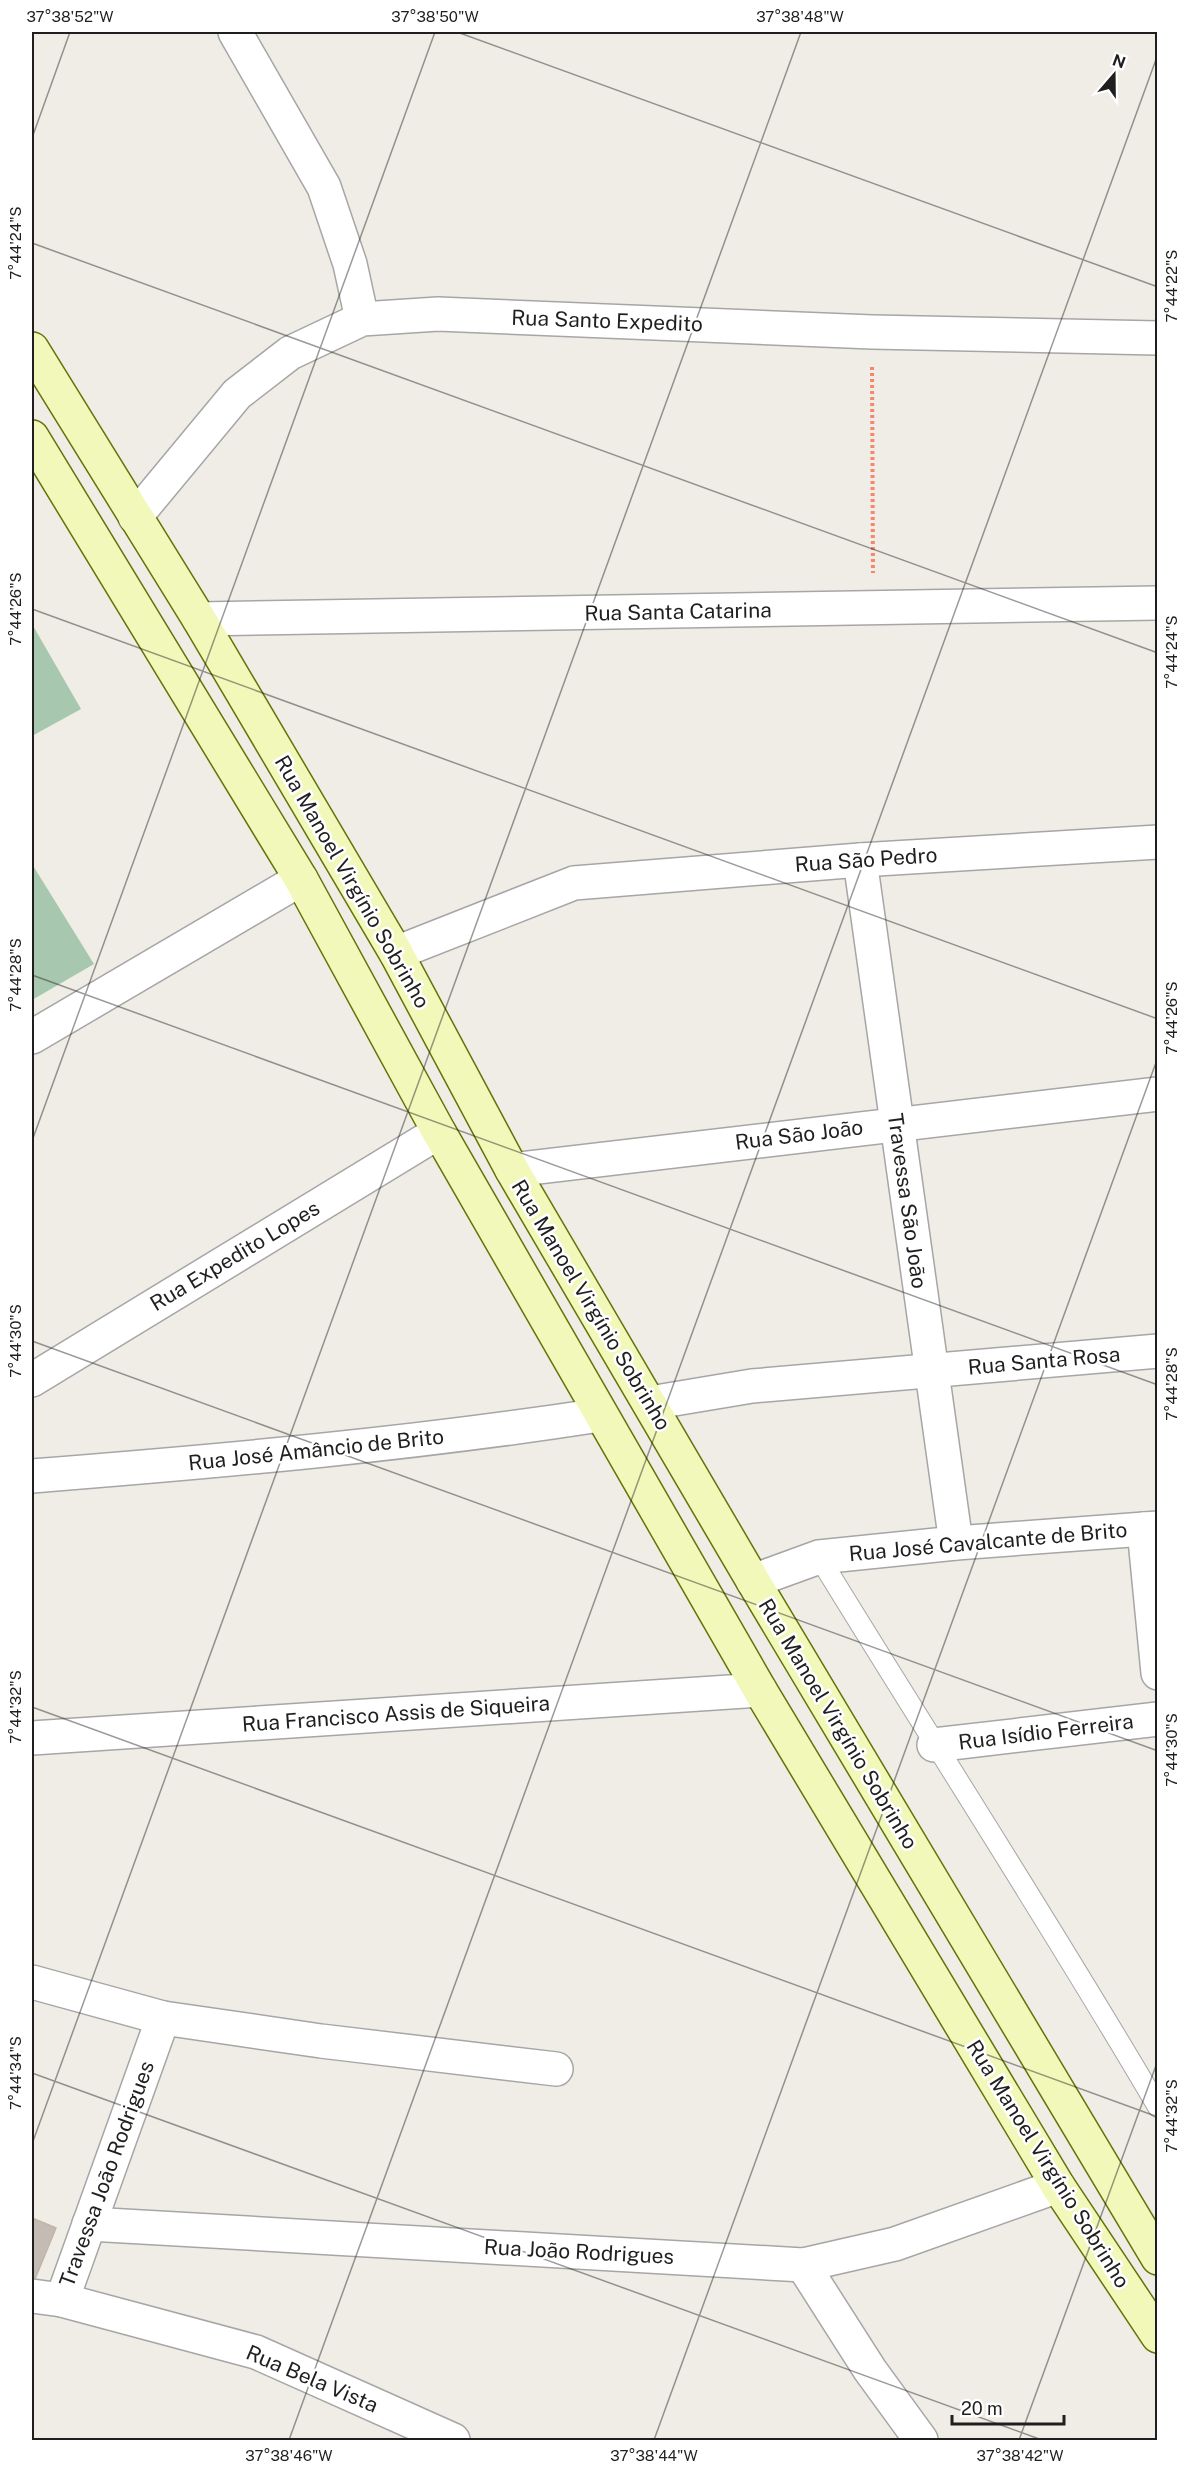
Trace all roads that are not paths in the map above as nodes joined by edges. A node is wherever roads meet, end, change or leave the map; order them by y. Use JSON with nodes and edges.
{"nodes":[{"id":1,"x":235,"y":32,"type":"edge"},
{"id":2,"x":362,"y":320,"type":"junction"},
{"id":3,"x":1158,"y":338,"type":"edge"},
{"id":4,"x":32,"y":349,"type":"edge"},
{"id":5,"x":32,"y":437,"type":"edge"},
{"id":6,"x":135,"y":517,"type":"junction"},
{"id":7,"x":1158,"y":603,"type":"edge"},
{"id":8,"x":199,"y":619,"type":"junction"},
{"id":9,"x":1158,"y":842,"type":"edge"},
{"id":10,"x":860,"y":860,"type":"junction"},
{"id":11,"x":301,"y":879,"type":"junction"},
{"id":12,"x":396,"y":953,"type":"junction"},
{"id":13,"x":32,"y":1037,"type":"edge"},
{"id":14,"x":1158,"y":1094,"type":"edge"},
{"id":15,"x":896,"y":1124,"type":"junction"},
{"id":16,"x":438,"y":1132,"type":"junction"},
{"id":17,"x":512,"y":1170,"type":"junction"},
{"id":18,"x":1158,"y":1352,"type":"edge"},
{"id":19,"x":930,"y":1370,"type":"junction"},
{"id":20,"x":32,"y":1380,"type":"edge"},
{"id":21,"x":650,"y":1403,"type":"junction"},
{"id":22,"x":600,"y":1415,"type":"junction"},
{"id":23,"x":32,"y":1476,"type":"edge"},
{"id":24,"x":1151,"y":1529,"type":"edge"},
{"id":25,"x":956,"y":1543,"type":"junction"},
{"id":26,"x":819,"y":1557,"type":"junction"},
{"id":27,"x":753,"y":1581,"type":"junction"},
{"id":28,"x":1158,"y":1673,"type":"edge"},
{"id":29,"x":760,"y":1690,"type":"junction"},
{"id":30,"x":1158,"y":1719,"type":"edge"},
{"id":31,"x":32,"y":1738,"type":"edge"},
{"id":32,"x":934,"y":1745,"type":"junction"},
{"id":33,"x":32,"y":1982,"type":"edge"},
{"id":34,"x":163,"y":2018,"type":"junction"},
{"id":35,"x":556,"y":2069,"type":"dead end"},
{"id":36,"x":1158,"y":2107,"type":"edge"},
{"id":37,"x":1058,"y":2186,"type":"junction"},
{"id":38,"x":88,"y":2224,"type":"junction"},
{"id":39,"x":1158,"y":2258,"type":"edge"},
{"id":40,"x":803,"y":2265,"type":"junction"},
{"id":41,"x":47,"y":2298,"type":"edge"},
{"id":42,"x":1158,"y":2336,"type":"edge"},
{"id":43,"x":453,"y":2440,"type":"edge"},
{"id":44,"x":921,"y":2440,"type":"edge"}],
"edges":[{"from":1,"to":2,"type":"street"},
{"from":2,"to":3,"type":"street","name":"Rua Santo Expedito"},
{"from":2,"to":6,"type":"street","name":"Rua Santo Expedito"},
{"from":4,"to":6,"type":"main road","name":"Rua Manoel Virgínio Sobrinho"},
{"from":5,"to":11,"type":"main road","name":"Rua Manoel Virgínio Sobrinho"},
{"from":6,"to":8,"type":"main road","name":"Rua Manoel Virgínio Sobrinho"},
{"from":7,"to":8,"type":"street","name":"Rua Santa Catarina"},
{"from":8,"to":12,"type":"main road","name":"Rua Manoel Virgínio Sobrinho"},
{"from":9,"to":10,"type":"street","name":"Rua São Pedro"},
{"from":10,"to":12,"type":"street","name":"Rua São Pedro"},
{"from":10,"to":15,"type":"street","name":"Travessa São João"},
{"from":11,"to":13,"type":"street"},
{"from":11,"to":16,"type":"main road","name":"Rua Manoel Virgínio Sobrinho"},
{"from":12,"to":17,"type":"main road","name":"Rua Manoel Virgínio Sobrinho"},
{"from":14,"to":15,"type":"street","name":"Rua São João"},
{"from":15,"to":17,"type":"street","name":"Rua São João"},
{"from":15,"to":19,"type":"street","name":"Travessa São João"},
{"from":16,"to":20,"type":"street","name":"Rua Expedito Lopes"},
{"from":16,"to":22,"type":"main road","name":"Rua Manoel Virgínio Sobrinho"},
{"from":17,"to":21,"type":"main road","name":"Rua Manoel Virgínio Sobrinho"},
{"from":18,"to":19,"type":"street","name":"Rua Santa Rosa"},
{"from":19,"to":21,"type":"street","name":"Rua Santa Rosa"},
{"from":19,"to":25,"type":"street","name":"Travessa São João"},
{"from":21,"to":27,"type":"main road","name":"Rua Manoel Virgínio Sobrinho"},
{"from":22,"to":23,"type":"street","name":"Rua José Amâncio de Brito"},
{"from":22,"to":29,"type":"main road","name":"Rua Manoel Virgínio Sobrinho"},
{"from":24,"to":25,"type":"street","name":"Rua José Cavalcante de Brito"},
{"from":24,"to":28,"type":"street"},
{"from":25,"to":26,"type":"street","name":"Rua José Cavalcante de Brito"},
{"from":26,"to":27,"type":"street","name":"Rua José Cavalcante de Brito"},
{"from":26,"to":32,"type":"lane"},
{"from":27,"to":39,"type":"main road","name":"Rua Manoel Virgínio Sobrinho"},
{"from":29,"to":31,"type":"street","name":"Rua Francisco Assis de Siqueira"},
{"from":29,"to":37,"type":"main road","name":"Rua Manoel Virgínio Sobrinho"},
{"from":30,"to":32,"type":"street","name":"Rua Isídio Ferreira"},
{"from":32,"to":36,"type":"lane"},
{"from":33,"to":34,"type":"street"},
{"from":34,"to":35,"type":"street"},
{"from":34,"to":38,"type":"street","name":"Travessa João Rodrigues"},
{"from":37,"to":40,"type":"street","name":"Rua João Rodrigues"},
{"from":37,"to":42,"type":"main road","name":"Rua Manoel Virgínio Sobrinho"},
{"from":38,"to":40,"type":"street","name":"Rua João Rodrigues"},
{"from":38,"to":41,"type":"street","name":"Travessa João Rodrigues"},
{"from":40,"to":44,"type":"street"},
{"from":41,"to":43,"type":"street","name":"Rua Bela Vista"}]}
